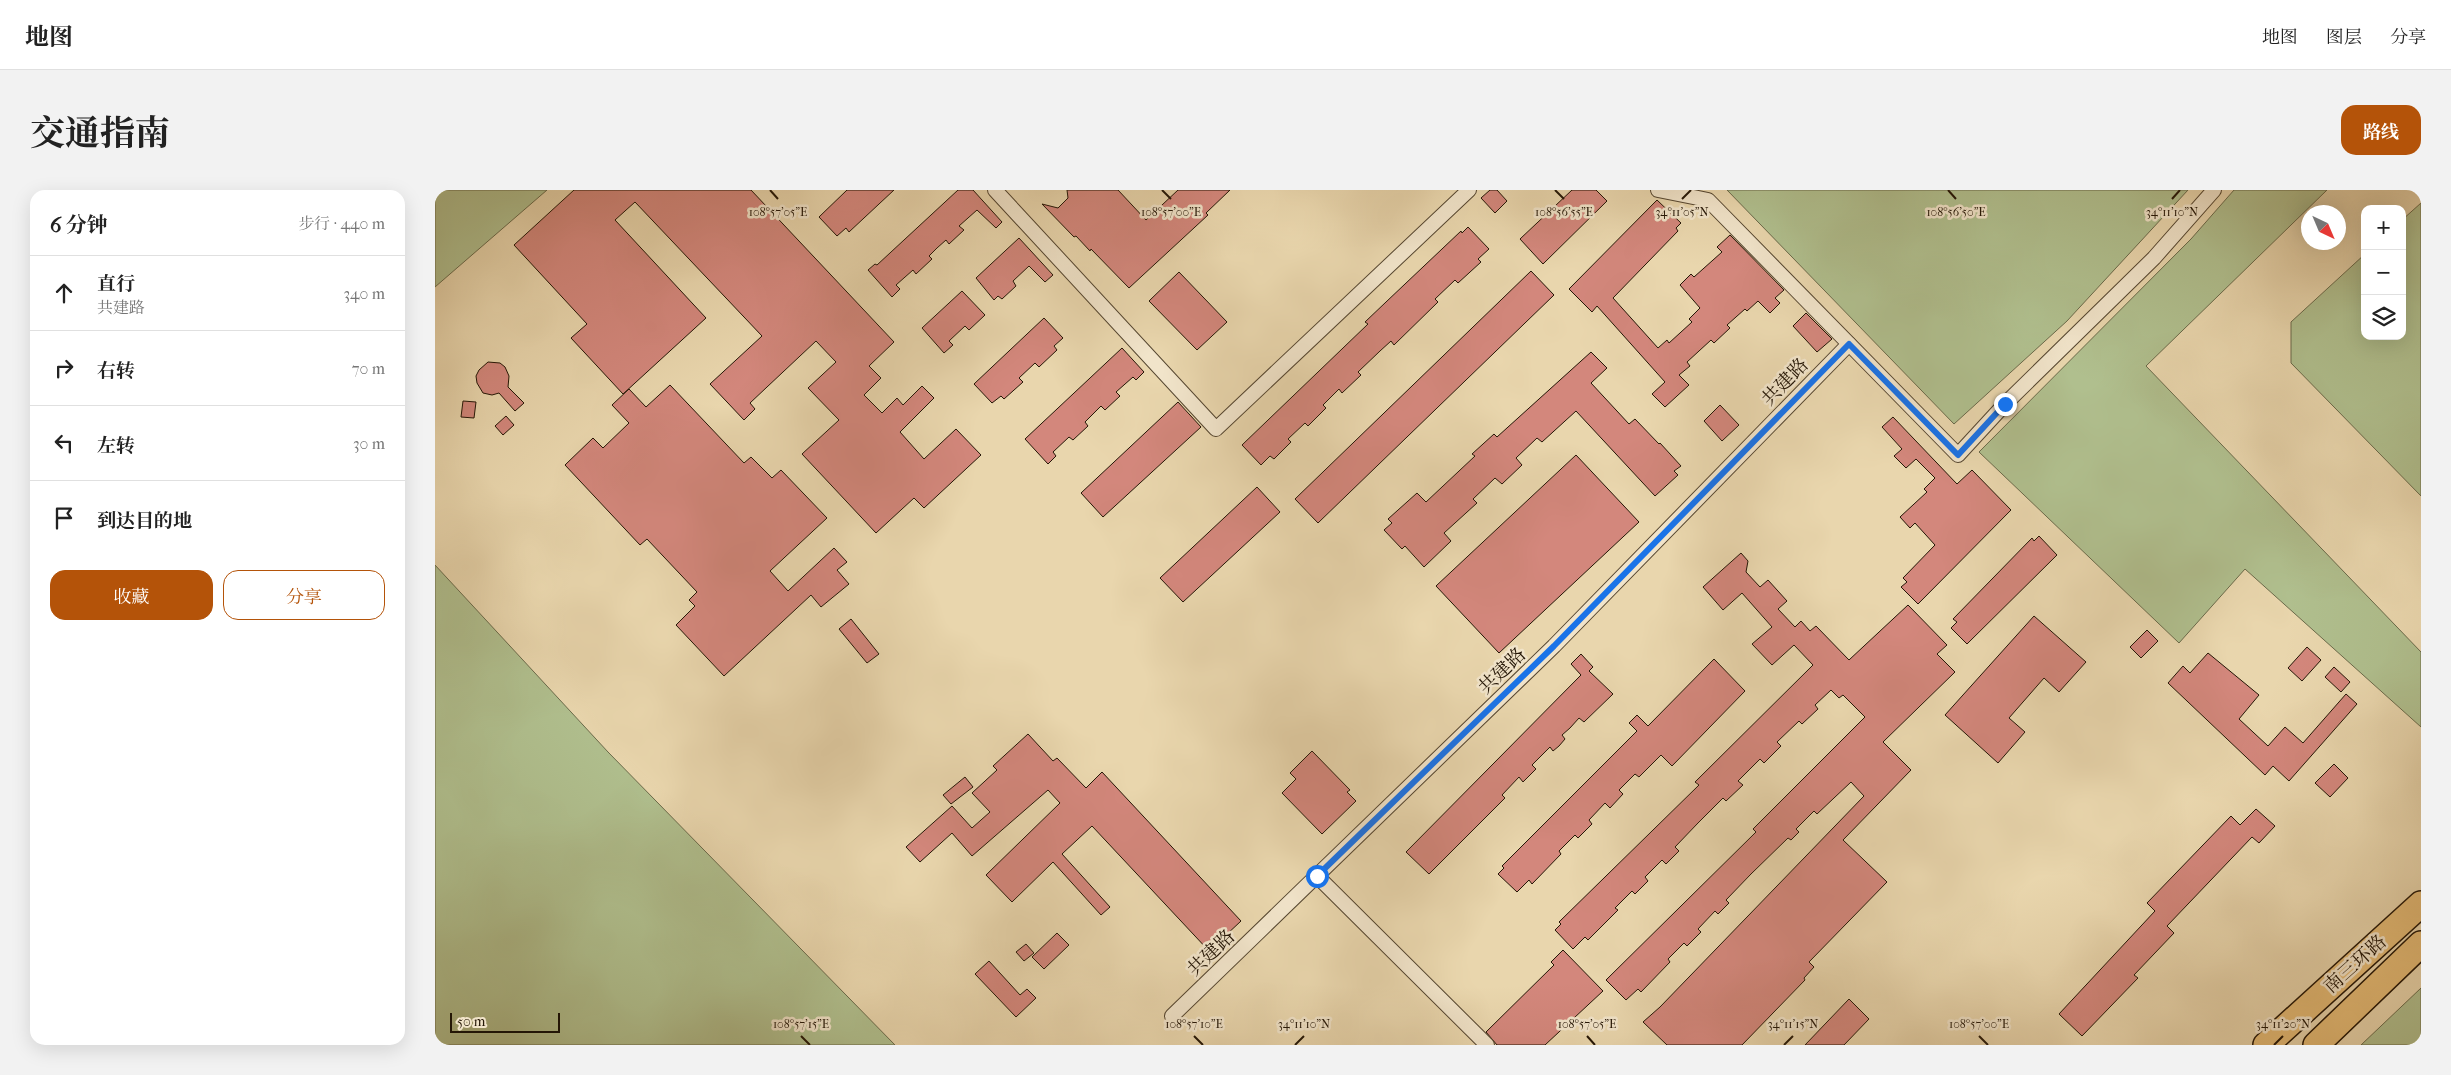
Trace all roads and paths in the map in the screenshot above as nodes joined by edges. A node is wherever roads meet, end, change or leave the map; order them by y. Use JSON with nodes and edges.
{"nodes":[{"id":1,"x":995,"y":190,"type":"edge"},
{"id":2,"x":1469,"y":190,"type":"edge"},
{"id":3,"x":1658,"y":190,"type":"edge"},
{"id":4,"x":2214,"y":190,"type":"edge"},
{"id":5,"x":1849,"y":344,"type":"junction"},
{"id":6,"x":1317,"y":876,"type":"junction"},
{"id":7,"x":2421,"y":904,"type":"edge"},
{"id":8,"x":2421,"y":944,"type":"edge"},
{"id":9,"x":1172,"y":1016,"type":"dead end"},
{"id":10,"x":1487,"y":1045,"type":"edge"},
{"id":11,"x":2266,"y":1045,"type":"edge"},
{"id":12,"x":2316,"y":1045,"type":"edge"}],
"edges":[{"from":1,"to":2,"type":"street"},
{"from":3,"to":5,"type":"street"},
{"from":4,"to":5,"type":"street"},
{"from":5,"to":6,"type":"street","name":"共建路"},
{"from":6,"to":9,"type":"street","name":"共建路"},
{"from":6,"to":10,"type":"street"},
{"from":7,"to":11,"type":"highway","name":"南三环路"},
{"from":8,"to":12,"type":"highway","name":"南三环路"}]}
